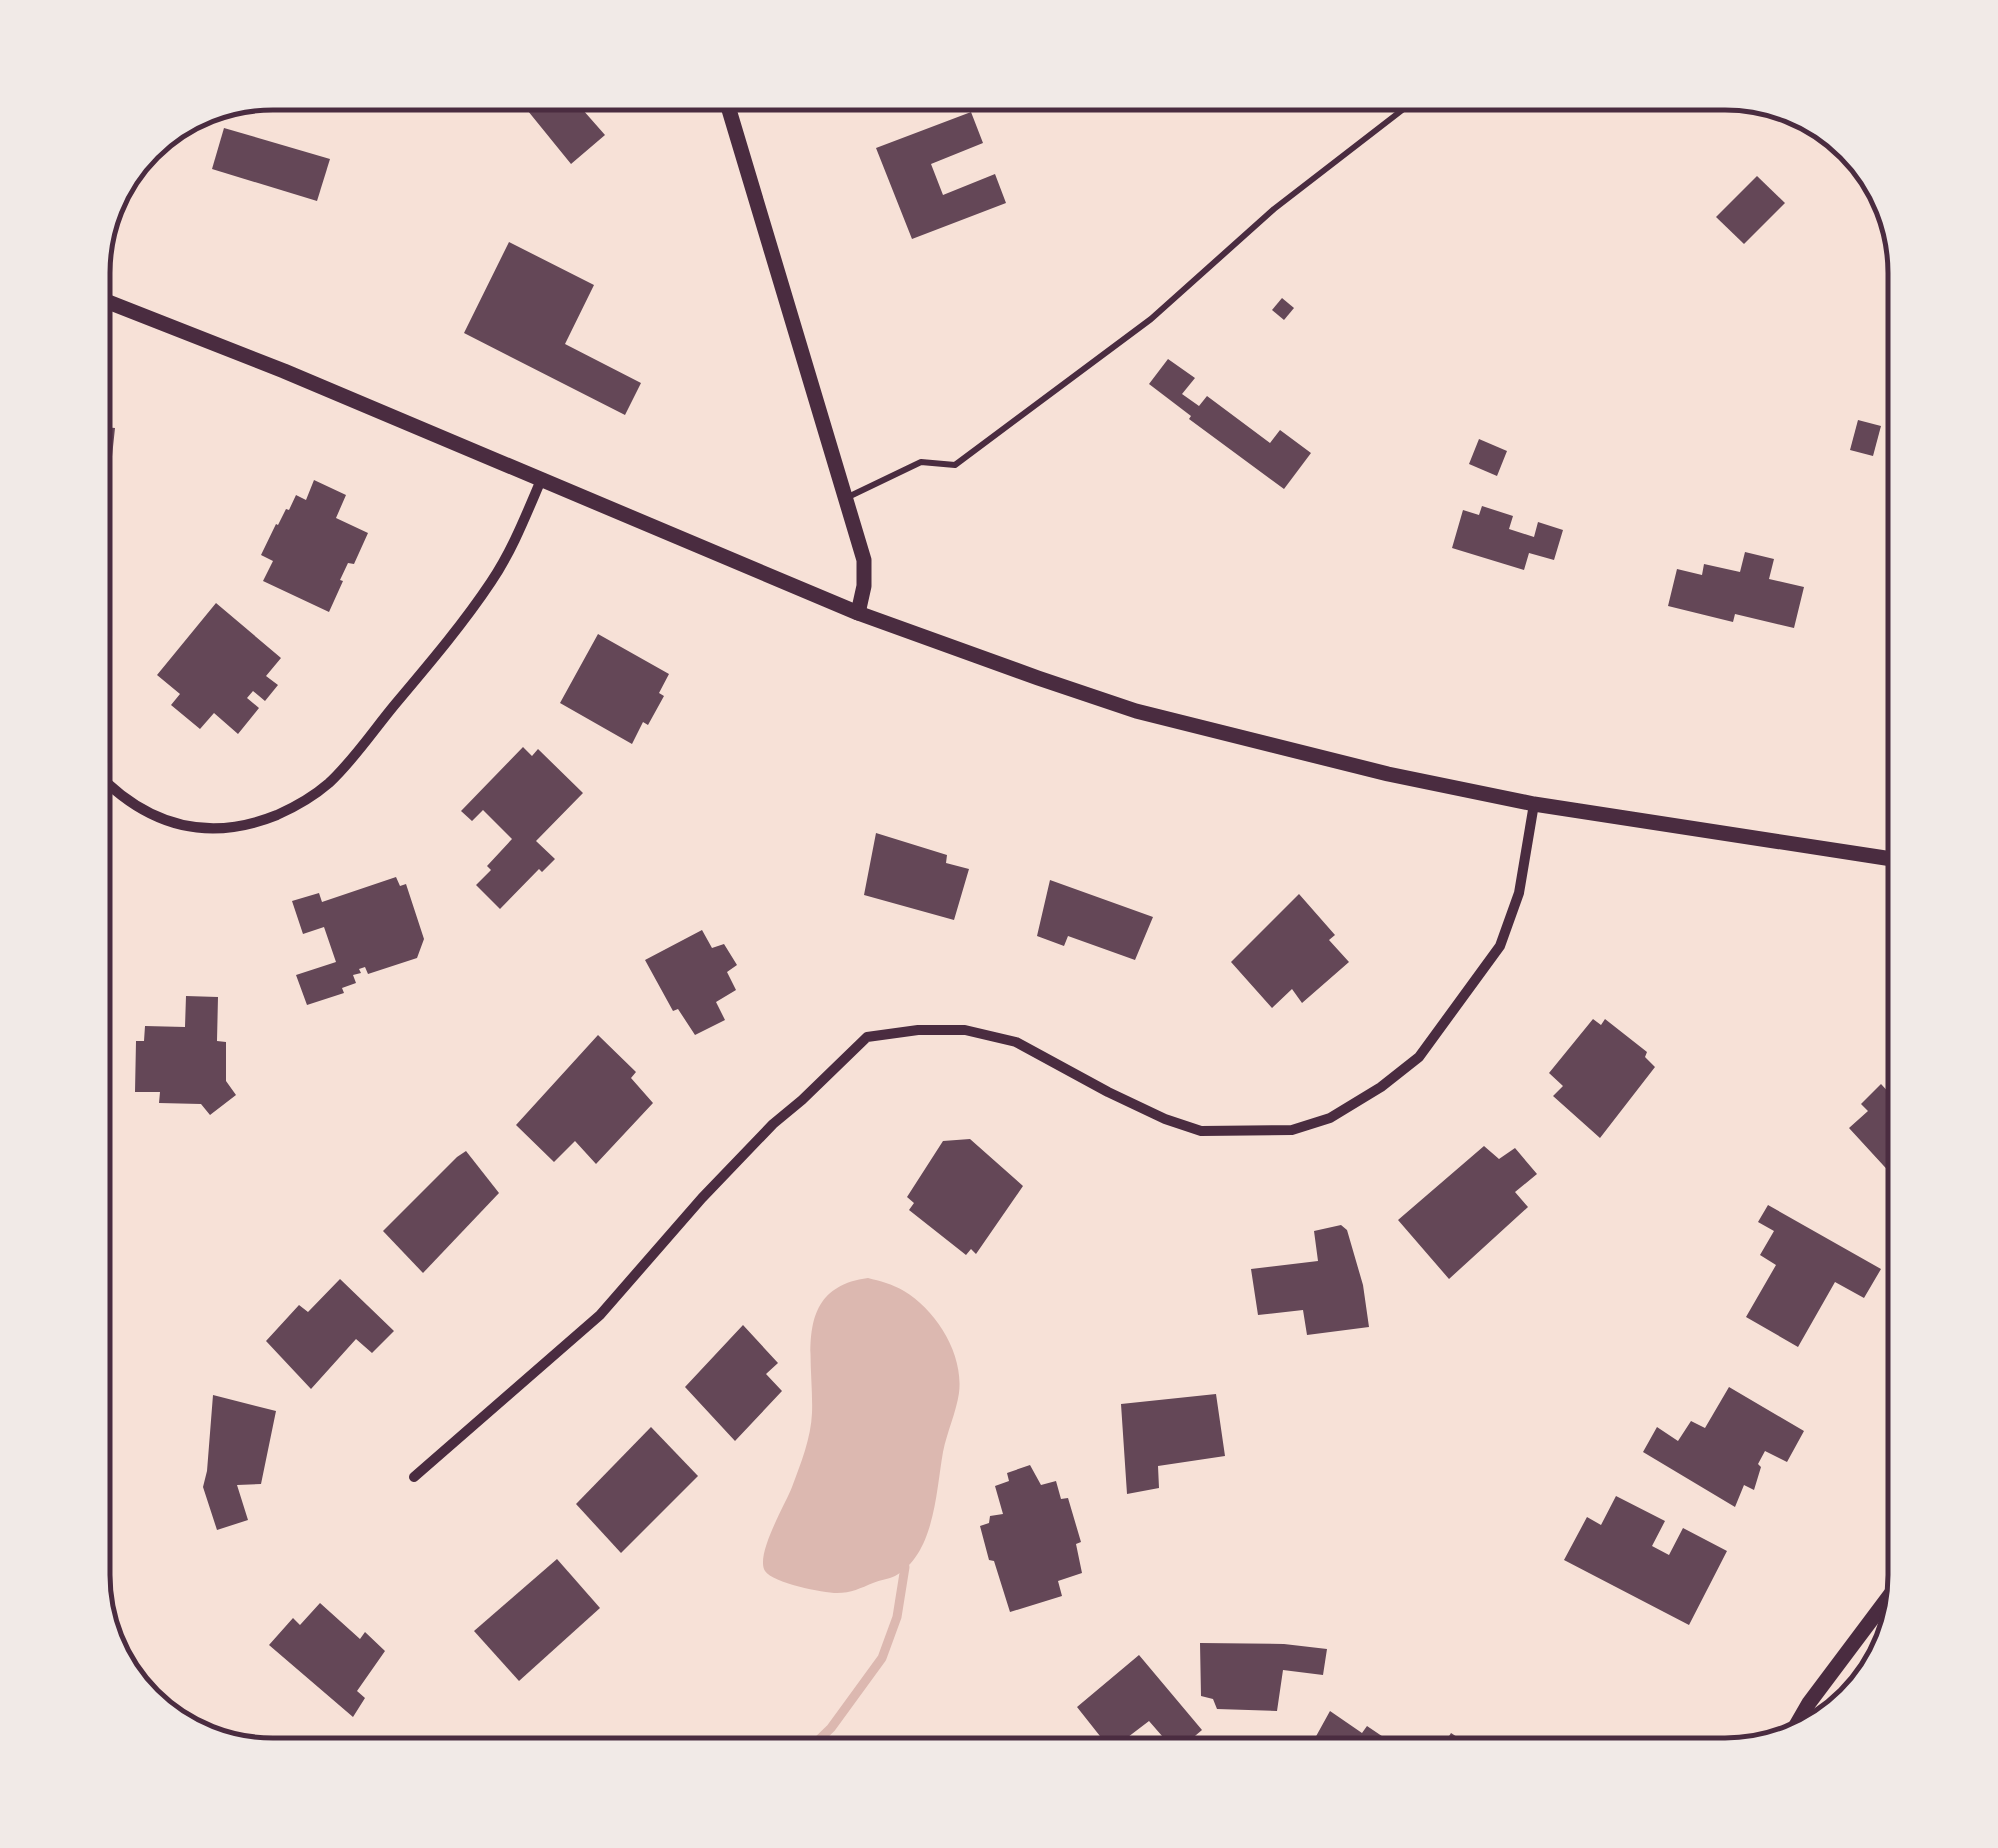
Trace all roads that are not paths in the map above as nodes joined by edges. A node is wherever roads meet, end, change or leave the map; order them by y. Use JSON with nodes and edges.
{"nodes":[{"id":1,"x":729,"y":110,"type":"edge"},
{"id":2,"x":1402,"y":110,"type":"edge"},
{"id":3,"x":110,"y":303,"type":"edge"},
{"id":4,"x":541,"y":480,"type":"junction"},
{"id":5,"x":845,"y":499,"type":"junction"},
{"id":6,"x":858,"y":613,"type":"junction"},
{"id":7,"x":110,"y":784,"type":"edge"},
{"id":8,"x":1534,"y":804,"type":"junction"},
{"id":9,"x":1888,"y":858,"type":"edge"},
{"id":10,"x":414,"y":1477,"type":"dead end"},
{"id":11,"x":1885,"y":1602,"type":"edge"},
{"id":12,"x":1799,"y":1720,"type":"edge"}],
"edges":[{"from":1,"to":5,"type":"street"},
{"from":2,"to":5,"type":"lane"},
{"from":3,"to":4,"type":"street"},
{"from":4,"to":6,"type":"street"},
{"from":4,"to":7,"type":"street"},
{"from":5,"to":6,"type":"street"},
{"from":6,"to":8,"type":"street"},
{"from":8,"to":9,"type":"street"},
{"from":8,"to":10,"type":"street"},
{"from":11,"to":12,"type":"street"}]}
